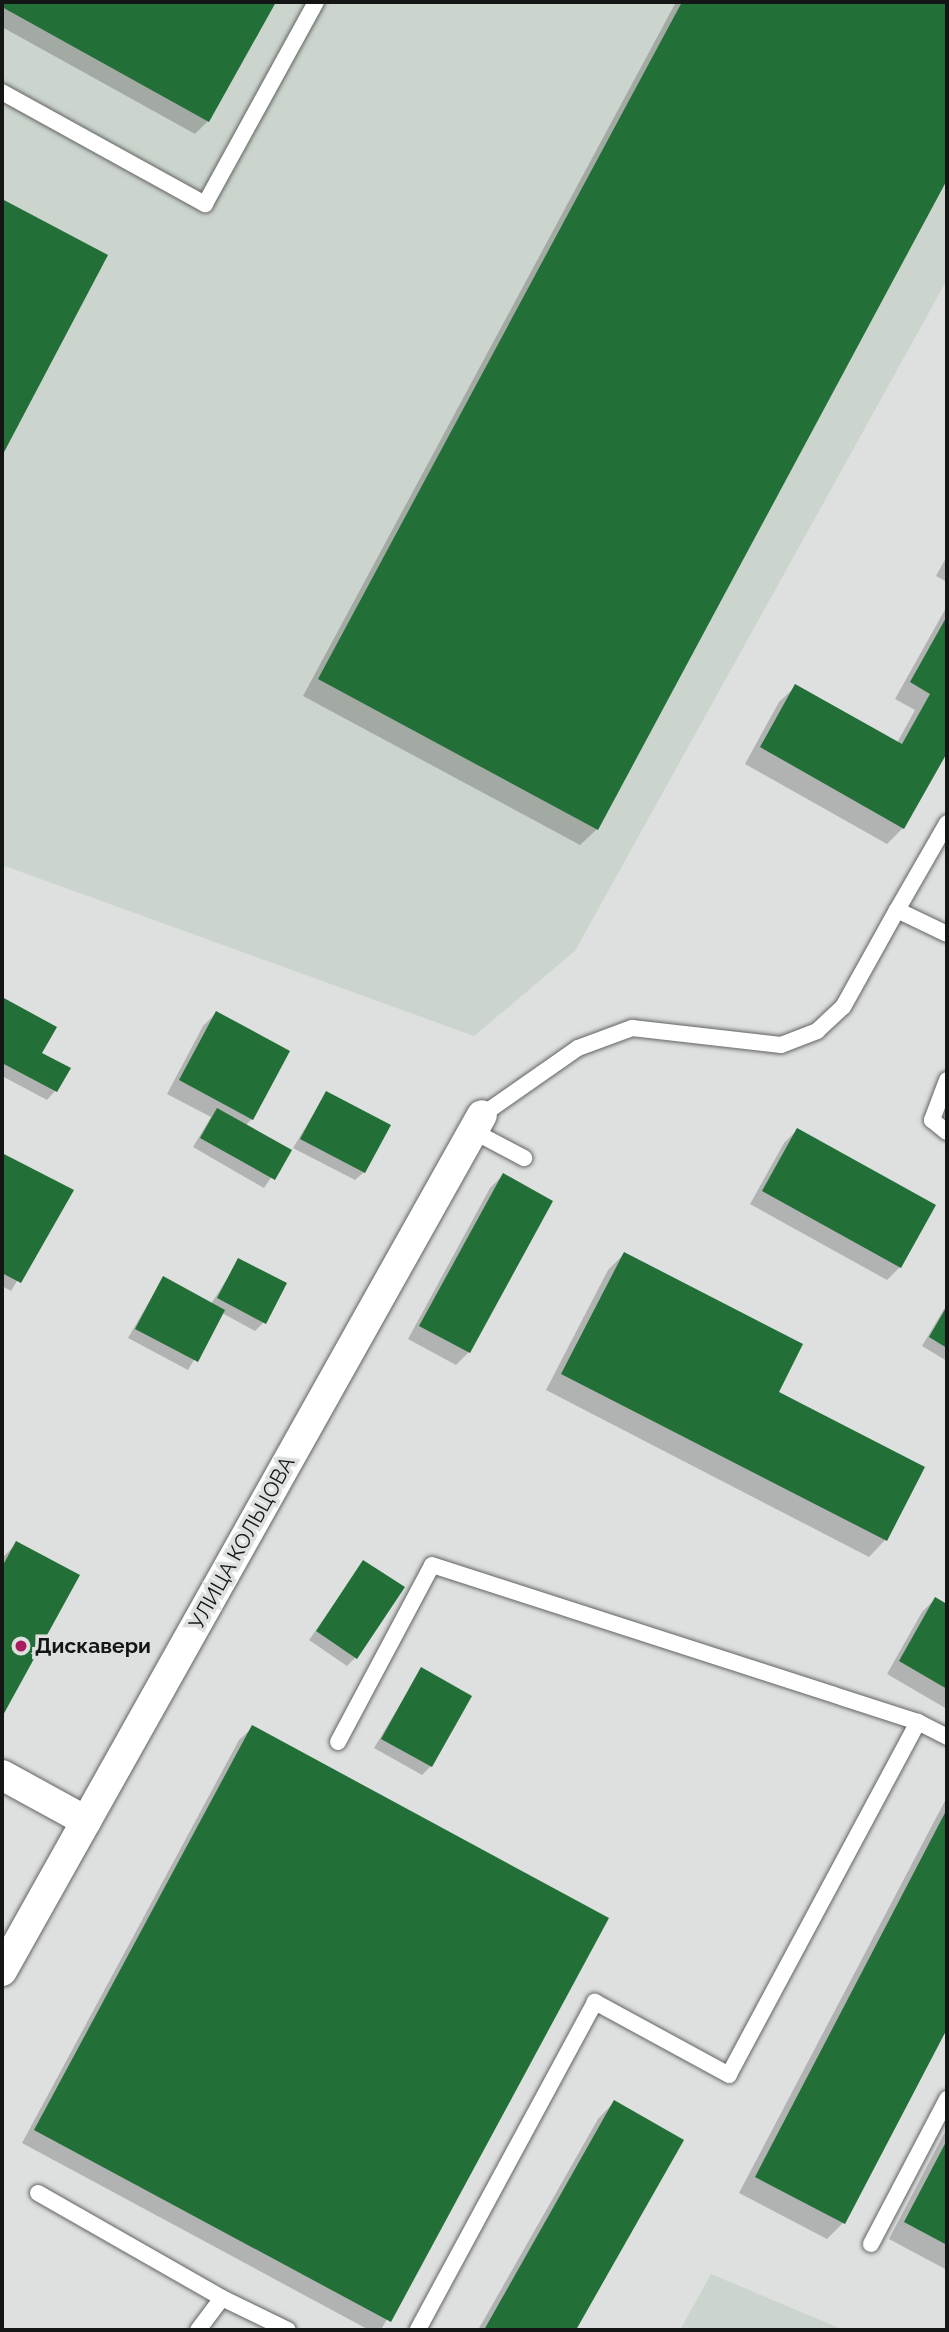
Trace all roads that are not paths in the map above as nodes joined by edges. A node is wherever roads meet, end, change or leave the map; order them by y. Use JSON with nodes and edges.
{"nodes":[{"id":1,"x":316,"y":2,"type":"edge"},
{"id":2,"x":2,"y":92,"type":"edge"},
{"id":3,"x":947,"y":823,"type":"edge"},
{"id":4,"x":897,"y":910,"type":"junction"},
{"id":5,"x":947,"y":934,"type":"edge"},
{"id":6,"x":947,"y":1080,"type":"edge"},
{"id":7,"x":478,"y":1123,"type":"junction"},
{"id":8,"x":947,"y":1132,"type":"edge"},
{"id":9,"x":524,"y":1158,"type":"dead end"},
{"id":10,"x":918,"y":1722,"type":"junction"},
{"id":11,"x":947,"y":1737,"type":"edge"},
{"id":12,"x":338,"y":1742,"type":"dead end"},
{"id":13,"x":2,"y":1775,"type":"edge"},
{"id":14,"x":86,"y":1821,"type":"junction"},
{"id":15,"x":2,"y":1971,"type":"edge"},
{"id":16,"x":947,"y":2099,"type":"edge"},
{"id":17,"x":38,"y":2193,"type":"dead end"},
{"id":18,"x":871,"y":2244,"type":"dead end"},
{"id":19,"x":222,"y":2298,"type":"junction"},
{"id":20,"x":198,"y":2330,"type":"edge"},
{"id":21,"x":288,"y":2330,"type":"edge"},
{"id":22,"x":418,"y":2330,"type":"edge"}],
"edges":[{"from":1,"to":2,"type":"lane"},
{"from":3,"to":4,"type":"lane"},
{"from":4,"to":5,"type":"lane"},
{"from":4,"to":7,"type":"lane"},
{"from":6,"to":8,"type":"lane"},
{"from":7,"to":9,"type":"lane"},
{"from":7,"to":14,"type":"street","name":"УЛИЦА КОЛЬЦОВА"},
{"from":10,"to":11,"type":"lane"},
{"from":10,"to":12,"type":"lane"},
{"from":10,"to":22,"type":"lane"},
{"from":13,"to":14,"type":"street"},
{"from":14,"to":15,"type":"street","name":"УЛИЦА КОЛЬЦОВА"},
{"from":16,"to":18,"type":"lane"},
{"from":17,"to":19,"type":"lane"},
{"from":19,"to":20,"type":"lane"},
{"from":19,"to":21,"type":"lane"}]}
